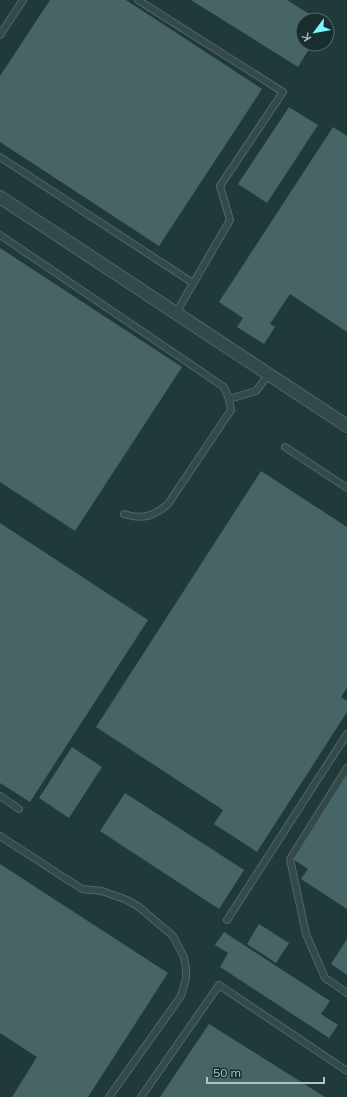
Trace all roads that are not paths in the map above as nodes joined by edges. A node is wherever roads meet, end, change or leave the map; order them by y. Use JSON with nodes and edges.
{"nodes":[{"id":1,"x":23,"y":0,"type":"edge"},
{"id":2,"x":138,"y":0,"type":"edge"},
{"id":3,"x":0,"y":35,"type":"edge"},
{"id":4,"x":0,"y":157,"type":"edge"},
{"id":5,"x":0,"y":197,"type":"edge"},
{"id":6,"x":0,"y":235,"type":"edge"},
{"id":7,"x":192,"y":283,"type":"junction"},
{"id":8,"x":176,"y":313,"type":"junction"},
{"id":9,"x":269,"y":374,"type":"junction"},
{"id":10,"x":229,"y":399,"type":"junction"},
{"id":11,"x":347,"y":426,"type":"edge"},
{"id":12,"x":285,"y":447,"type":"dead end"},
{"id":13,"x":347,"y":488,"type":"edge"},
{"id":14,"x":124,"y":514,"type":"dead end"},
{"id":15,"x":347,"y":734,"type":"edge"},
{"id":16,"x":347,"y":768,"type":"edge"},
{"id":17,"x":0,"y":796,"type":"edge"},
{"id":18,"x":19,"y":809,"type":"dead end"},
{"id":19,"x":0,"y":836,"type":"edge"},
{"id":20,"x":227,"y":920,"type":"dead end"},
{"id":21,"x":347,"y":993,"type":"edge"},
{"id":22,"x":347,"y":1071,"type":"edge"},
{"id":23,"x":109,"y":1097,"type":"edge"},
{"id":24,"x":141,"y":1097,"type":"edge"}],
"edges":[{"from":1,"to":3,"type":"lane"},
{"from":2,"to":7,"type":"lane"},
{"from":4,"to":7,"type":"lane"},
{"from":5,"to":8,"type":"street"},
{"from":6,"to":10,"type":"lane"},
{"from":7,"to":8,"type":"lane"},
{"from":8,"to":9,"type":"street"},
{"from":9,"to":10,"type":"lane"},
{"from":9,"to":11,"type":"street"},
{"from":10,"to":14,"type":"lane"},
{"from":12,"to":13,"type":"lane"},
{"from":15,"to":20,"type":"lane"},
{"from":16,"to":21,"type":"lane"},
{"from":17,"to":18,"type":"lane"},
{"from":19,"to":23,"type":"lane"},
{"from":22,"to":24,"type":"lane"}]}
